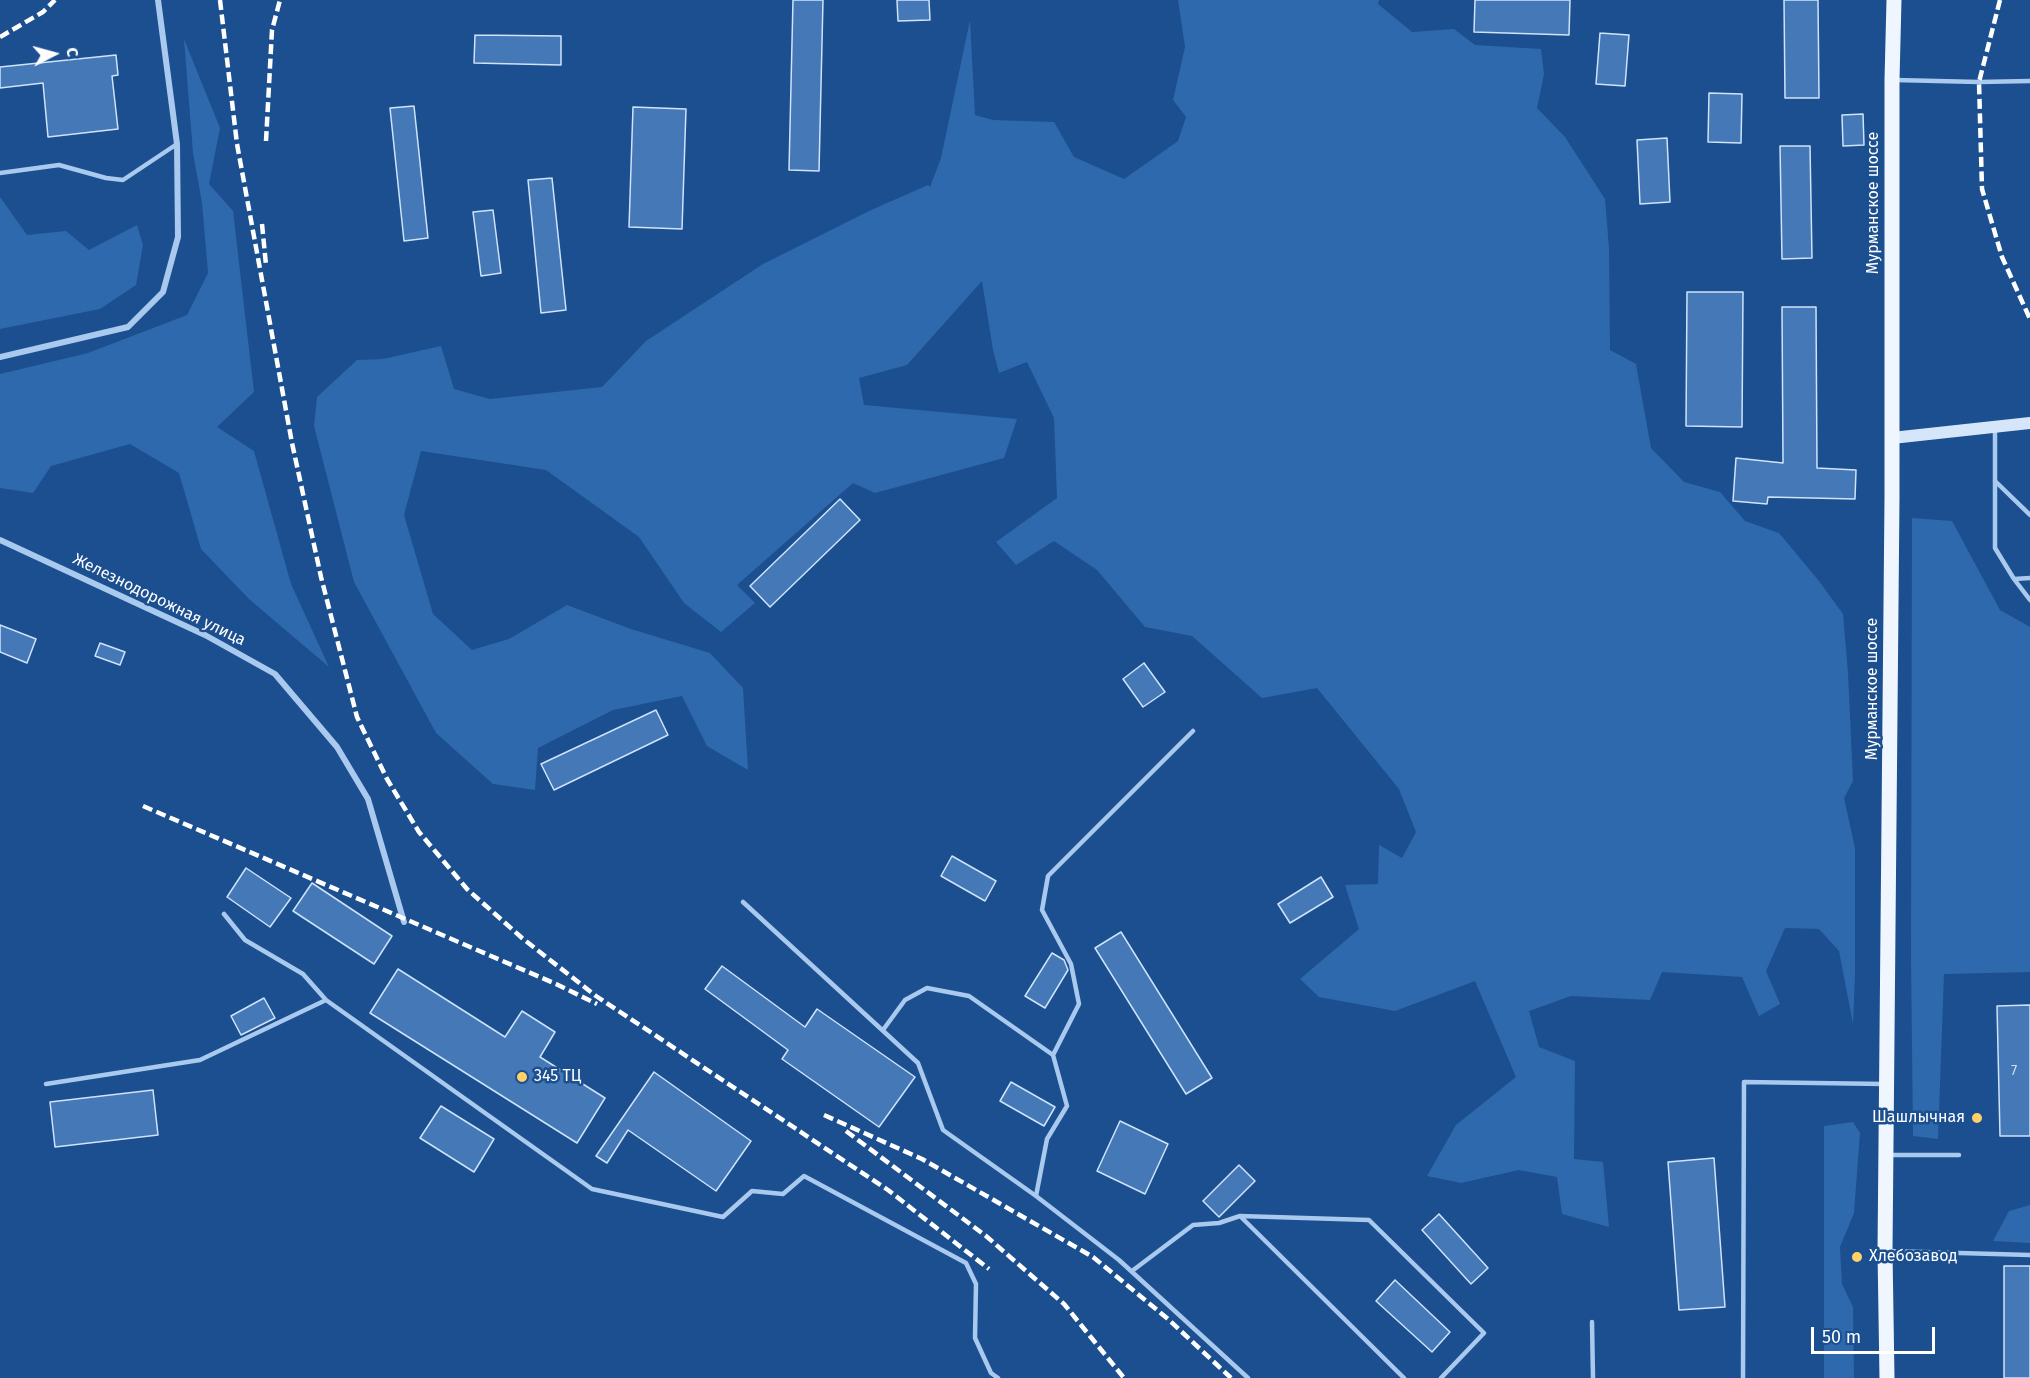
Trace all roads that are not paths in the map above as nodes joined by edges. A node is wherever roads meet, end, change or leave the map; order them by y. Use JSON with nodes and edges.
{"nodes":[{"id":1,"x":158,"y":0,"type":"edge"},
{"id":2,"x":1894,"y":0,"type":"edge"},
{"id":3,"x":1892,"y":80,"type":"junction"},
{"id":4,"x":2030,"y":81,"type":"edge"},
{"id":5,"x":177,"y":144,"type":"junction"},
{"id":6,"x":0,"y":173,"type":"edge"},
{"id":7,"x":0,"y":357,"type":"edge"},
{"id":8,"x":2030,"y":423,"type":"edge"},
{"id":9,"x":1995,"y":427,"type":"junction"},
{"id":10,"x":1892,"y":438,"type":"junction"},
{"id":11,"x":1995,"y":481,"type":"junction"},
{"id":12,"x":2030,"y":515,"type":"edge"},
{"id":13,"x":0,"y":540,"type":"edge"},
{"id":14,"x":2030,"y":578,"type":"edge"},
{"id":15,"x":2014,"y":579,"type":"junction"},
{"id":16,"x":2030,"y":600,"type":"edge"},
{"id":17,"x":1193,"y":731,"type":"dead end"},
{"id":18,"x":743,"y":902,"type":"dead end"},
{"id":19,"x":224,"y":914,"type":"dead end"},
{"id":20,"x":404,"y":922,"type":"dead end"},
{"id":21,"x":326,"y":1000,"type":"junction"},
{"id":22,"x":882,"y":1030,"type":"junction"},
{"id":23,"x":1053,"y":1055,"type":"junction"},
{"id":24,"x":46,"y":1084,"type":"dead end"},
{"id":25,"x":1888,"y":1084,"type":"junction"},
{"id":26,"x":1887,"y":1155,"type":"junction"},
{"id":27,"x":1959,"y":1155,"type":"dead end"},
{"id":28,"x":1036,"y":1196,"type":"junction"},
{"id":29,"x":1240,"y":1216,"type":"junction"},
{"id":30,"x":1886,"y":1251,"type":"junction"},
{"id":31,"x":2030,"y":1255,"type":"edge"},
{"id":32,"x":1132,"y":1271,"type":"junction"},
{"id":33,"x":1592,"y":1322,"type":"dead end"},
{"id":34,"x":998,"y":1378,"type":"edge"},
{"id":35,"x":1248,"y":1378,"type":"edge"},
{"id":36,"x":1404,"y":1378,"type":"edge"},
{"id":37,"x":1441,"y":1378,"type":"edge"},
{"id":38,"x":1593,"y":1378,"type":"edge"},
{"id":39,"x":1743,"y":1378,"type":"edge"},
{"id":40,"x":1887,"y":1378,"type":"edge"}],
"edges":[{"from":1,"to":5,"type":"street"},
{"from":2,"to":3,"type":"main road","name":"Мурманское шоссе"},
{"from":3,"to":4,"type":"lane"},
{"from":3,"to":10,"type":"main road","name":"Мурманское шоссе"},
{"from":5,"to":6,"type":"lane"},
{"from":5,"to":7,"type":"street"},
{"from":8,"to":9,"type":"street"},
{"from":9,"to":10,"type":"street"},
{"from":9,"to":11,"type":"lane"},
{"from":10,"to":25,"type":"main road","name":"Мурманское шоссе"},
{"from":11,"to":12,"type":"lane"},
{"from":11,"to":15,"type":"lane"},
{"from":13,"to":20,"type":"street","name":"Железнодорожная улица"},
{"from":14,"to":15,"type":"lane"},
{"from":15,"to":16,"type":"lane"},
{"from":17,"to":23,"type":"lane"},
{"from":18,"to":22,"type":"lane"},
{"from":19,"to":21,"type":"lane"},
{"from":21,"to":24,"type":"lane"},
{"from":21,"to":34,"type":"lane"},
{"from":22,"to":23,"type":"lane"},
{"from":22,"to":28,"type":"lane"},
{"from":23,"to":28,"type":"lane"},
{"from":25,"to":26,"type":"main road","name":"Мурманское шоссе"},
{"from":25,"to":39,"type":"lane"},
{"from":26,"to":27,"type":"lane"},
{"from":26,"to":30,"type":"main road","name":"Мурманское шоссе"},
{"from":28,"to":32,"type":"lane"},
{"from":29,"to":32,"type":"lane"},
{"from":29,"to":36,"type":"lane"},
{"from":29,"to":37,"type":"lane"},
{"from":30,"to":31,"type":"lane"},
{"from":30,"to":40,"type":"main road","name":"Мурманское шоссе"},
{"from":32,"to":35,"type":"lane"},
{"from":33,"to":38,"type":"lane"}]}
